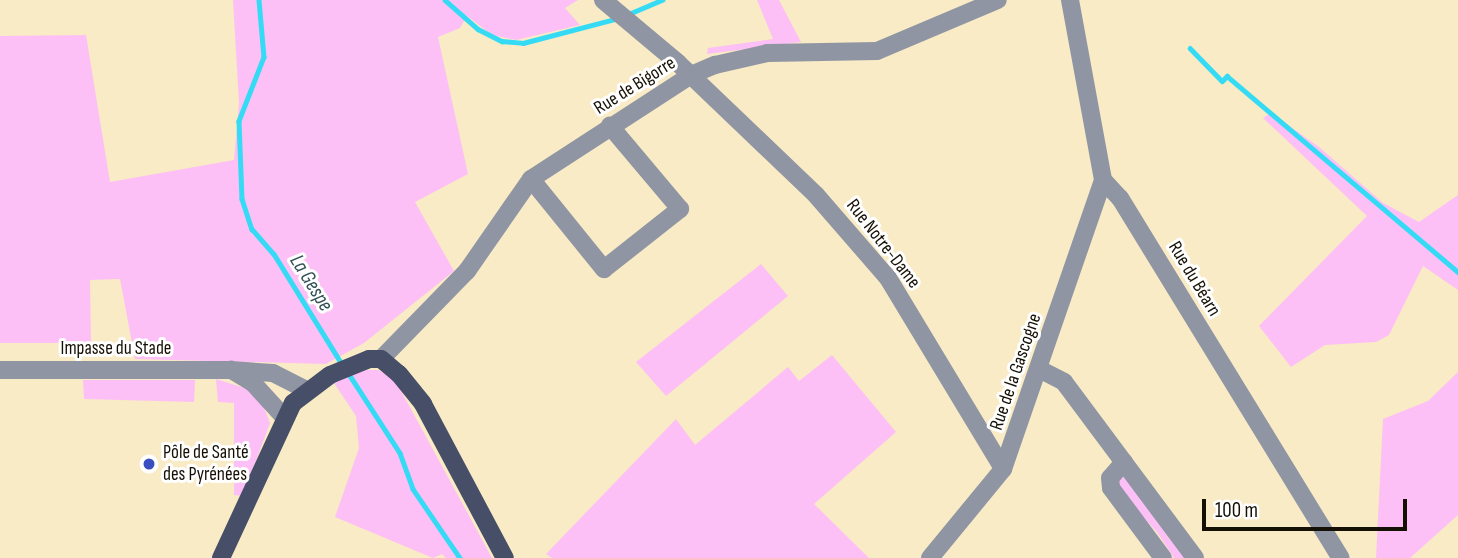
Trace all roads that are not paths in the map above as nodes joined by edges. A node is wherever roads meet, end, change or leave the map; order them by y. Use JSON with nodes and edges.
{"nodes":[{"id":1,"x":603,"y":0,"type":"edge"},
{"id":2,"x":998,"y":0,"type":"edge"},
{"id":3,"x":1070,"y":0,"type":"edge"},
{"id":4,"x":691,"y":75,"type":"junction"},
{"id":5,"x":610,"y":126,"type":"junction"},
{"id":6,"x":531,"y":179,"type":"junction"},
{"id":7,"x":1103,"y":180,"type":"junction"},
{"id":8,"x":381,"y":359,"type":"junction"},
{"id":9,"x":1039,"y":369,"type":"junction"},
{"id":10,"x":0,"y":370,"type":"edge"},
{"id":11,"x":231,"y":370,"type":"junction"},
{"id":12,"x":306,"y":390,"type":"junction"},
{"id":13,"x":284,"y":417,"type":"junction"},
{"id":14,"x":1124,"y":462,"type":"junction"},
{"id":15,"x":1003,"y":469,"type":"junction"},
{"id":16,"x":221,"y":558,"type":"edge"},
{"id":17,"x":505,"y":558,"type":"edge"},
{"id":18,"x":930,"y":558,"type":"edge"},
{"id":19,"x":1163,"y":558,"type":"edge"},
{"id":20,"x":1195,"y":558,"type":"edge"},
{"id":21,"x":1340,"y":558,"type":"edge"}],
"edges":[{"from":1,"to":4,"type":"street","name":"Rue Notre-Dame"},
{"from":2,"to":4,"type":"street","name":"Rue de Bigorre"},
{"from":3,"to":7,"type":"street","name":"Rue du Béarn"},
{"from":4,"to":5,"type":"street","name":"Rue de Bigorre"},
{"from":4,"to":15,"type":"street","name":"Rue Notre-Dame"},
{"from":5,"to":6,"type":"street","name":"Rue de Bigorre"},
{"from":5,"to":6,"type":"street"},
{"from":6,"to":8,"type":"street","name":"Rue de Bigorre"},
{"from":7,"to":9,"type":"street","name":"Rue de la Gascogne"},
{"from":7,"to":21,"type":"street","name":"Rue du Béarn"},
{"from":8,"to":12,"type":"main road"},
{"from":8,"to":17,"type":"main road"},
{"from":9,"to":14,"type":"street"},
{"from":9,"to":15,"type":"street","name":"Rue de la Gascogne"},
{"from":10,"to":11,"type":"street","name":"Impasse du Stade"},
{"from":11,"to":12,"type":"street","name":"Impasse du Stade"},
{"from":11,"to":13,"type":"street"},
{"from":12,"to":13,"type":"main road"},
{"from":13,"to":16,"type":"main road"},
{"from":14,"to":19,"type":"street"},
{"from":14,"to":20,"type":"street"},
{"from":15,"to":18,"type":"street","name":"Rue de la Gascogne"}]}
